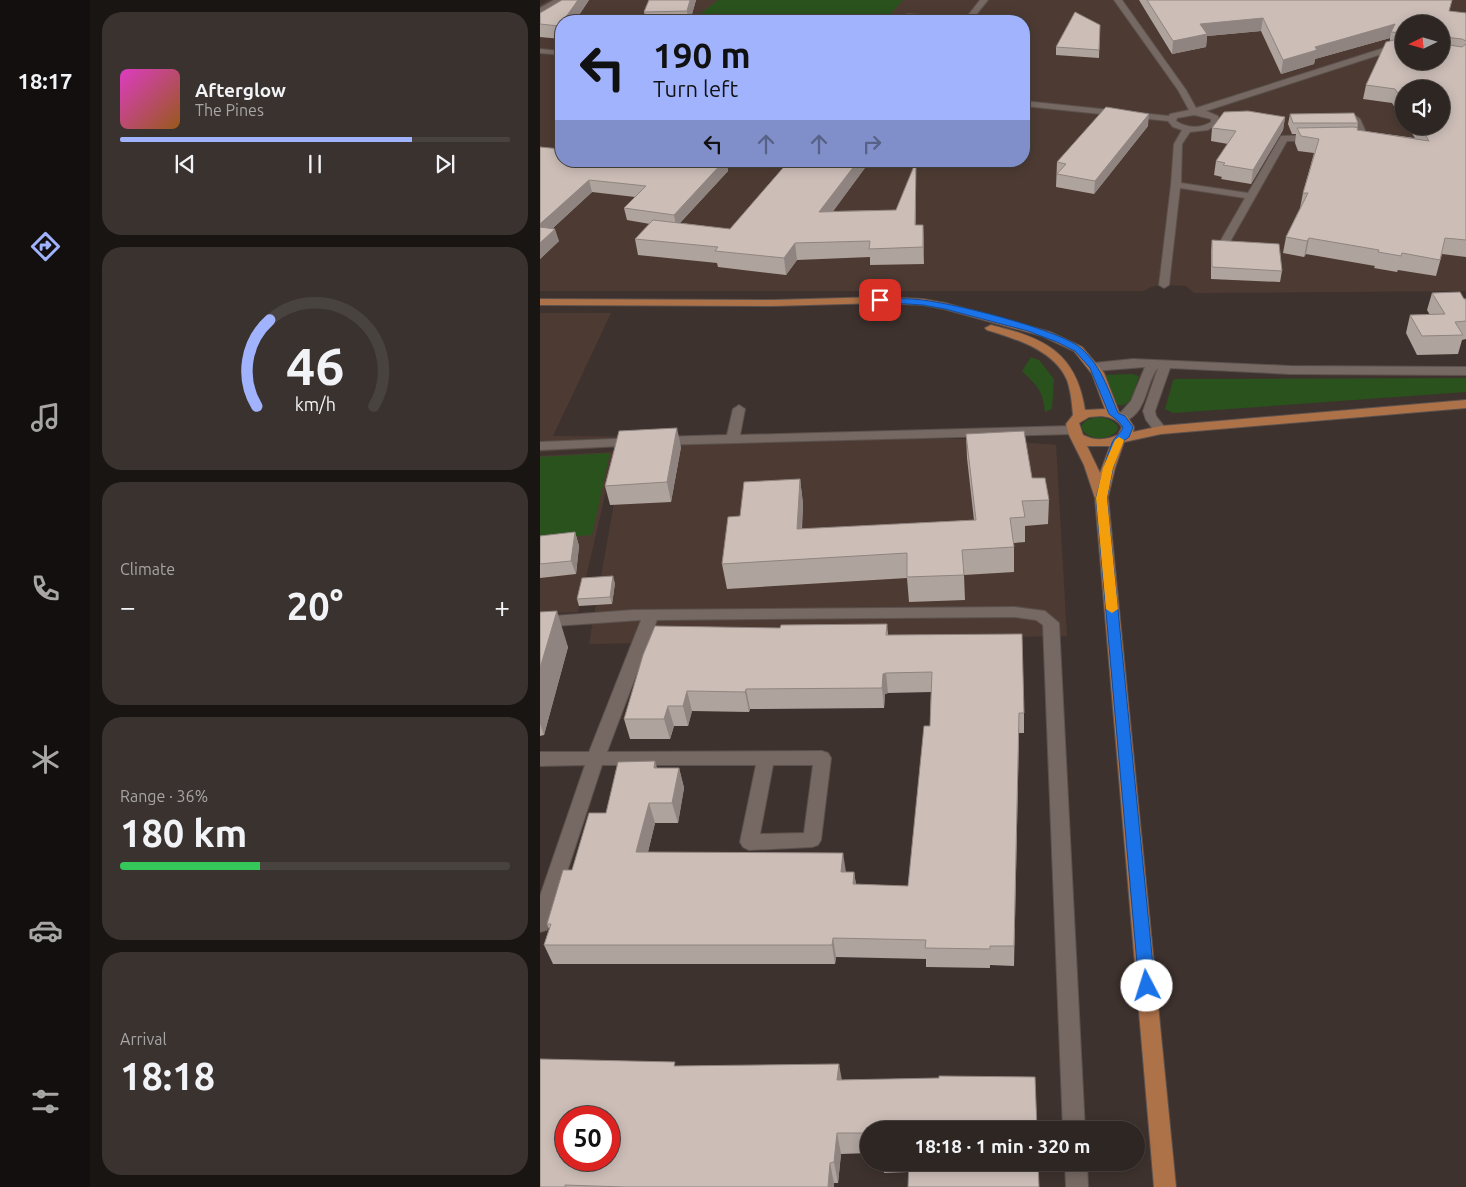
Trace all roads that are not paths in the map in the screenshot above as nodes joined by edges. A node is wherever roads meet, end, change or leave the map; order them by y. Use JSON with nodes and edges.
{"nodes":[{"id":1,"x":559,"y":0,"type":"edge"},
{"id":2,"x":984,"y":0,"type":"edge"},
{"id":3,"x":1118,"y":0,"type":"edge"},
{"id":4,"x":540,"y":11,"type":"edge"},
{"id":5,"x":973,"y":15,"type":"edge"},
{"id":6,"x":1395,"y":49,"type":"edge"},
{"id":7,"x":540,"y":51,"type":"edge"},
{"id":8,"x":555,"y":52,"type":"edge"},
{"id":9,"x":1030,"y":105,"type":"edge"},
{"id":10,"x":1194,"y":112,"type":"junction"},
{"id":11,"x":1172,"y":119,"type":"junction"},
{"id":12,"x":1330,"y":119,"type":"edge"},
{"id":13,"x":1188,"y":128,"type":"junction"},
{"id":14,"x":1322,"y":137,"type":"edge"},
{"id":15,"x":1351,"y":137,"type":"edge"},
{"id":16,"x":1176,"y":186,"type":"junction"},
{"id":17,"x":1251,"y":196,"type":"junction"},
{"id":18,"x":1222,"y":247,"type":"edge"},
{"id":19,"x":1164,"y":285,"type":"dead end"},
{"id":20,"x":540,"y":302,"type":"edge"},
{"id":21,"x":847,"y":302,"type":"junction"},
{"id":22,"x":1159,"y":365,"type":"junction"},
{"id":23,"x":1094,"y":367,"type":"junction"},
{"id":24,"x":1466,"y":371,"type":"edge"},
{"id":25,"x":1466,"y":404,"type":"edge"},
{"id":26,"x":739,"y":409,"type":"dead end"},
{"id":27,"x":1080,"y":416,"type":"junction"},
{"id":28,"x":1120,"y":418,"type":"junction"},
{"id":29,"x":1161,"y":430,"type":"junction"},
{"id":30,"x":1073,"y":432,"type":"junction"},
{"id":31,"x":733,"y":437,"type":"junction"},
{"id":32,"x":1121,"y":439,"type":"junction"},
{"id":33,"x":540,"y":446,"type":"edge"},
{"id":34,"x":1102,"y":498,"type":"junction"},
{"id":35,"x":651,"y":615,"type":"junction"},
{"id":36,"x":540,"y":622,"type":"edge"},
{"id":37,"x":766,"y":758,"type":"junction"},
{"id":38,"x":540,"y":759,"type":"edge"},
{"id":39,"x":595,"y":760,"type":"junction"},
{"id":40,"x":540,"y":924,"type":"edge"},
{"id":41,"x":1074,"y":1121,"type":"edge"},
{"id":42,"x":1076,"y":1171,"type":"edge"},
{"id":43,"x":1077,"y":1187,"type":"edge"},
{"id":44,"x":1165,"y":1187,"type":"edge"}],
"edges":[{"from":1,"to":4,"type":"street"},
{"from":2,"to":5,"type":"street"},
{"from":3,"to":10,"type":"street"},
{"from":6,"to":10,"type":"street"},
{"from":7,"to":8,"type":"street"},
{"from":9,"to":11,"type":"street"},
{"from":10,"to":11,"type":"street"},
{"from":10,"to":13,"type":"street"},
{"from":11,"to":13,"type":"street"},
{"from":12,"to":15,"type":"street"},
{"from":13,"to":16,"type":"street"},
{"from":14,"to":17,"type":"street"},
{"from":16,"to":17,"type":"street"},
{"from":16,"to":19,"type":"street"},
{"from":17,"to":18,"type":"street"},
{"from":20,"to":21,"type":"main road"},
{"from":21,"to":23,"type":"main road"},
{"from":21,"to":27,"type":"main road"},
{"from":22,"to":23,"type":"street"},
{"from":22,"to":24,"type":"street"},
{"from":22,"to":28,"type":"street"},
{"from":22,"to":29,"type":"street"},
{"from":23,"to":28,"type":"main road"},
{"from":25,"to":29,"type":"main road"},
{"from":26,"to":31,"type":"street"},
{"from":27,"to":28,"type":"main road"},
{"from":27,"to":30,"type":"main road"},
{"from":28,"to":29,"type":"main road"},
{"from":28,"to":32,"type":"main road"},
{"from":29,"to":32,"type":"main road"},
{"from":30,"to":31,"type":"street"},
{"from":30,"to":32,"type":"main road"},
{"from":30,"to":34,"type":"main road"},
{"from":31,"to":33,"type":"street"},
{"from":32,"to":34,"type":"main road"},
{"from":34,"to":44,"type":"main road"},
{"from":35,"to":36,"type":"street"},
{"from":35,"to":39,"type":"street"},
{"from":35,"to":41,"type":"street"},
{"from":37,"to":37,"type":"street"},
{"from":37,"to":39,"type":"street"},
{"from":38,"to":39,"type":"street"},
{"from":39,"to":40,"type":"street"},
{"from":42,"to":43,"type":"street"}]}
